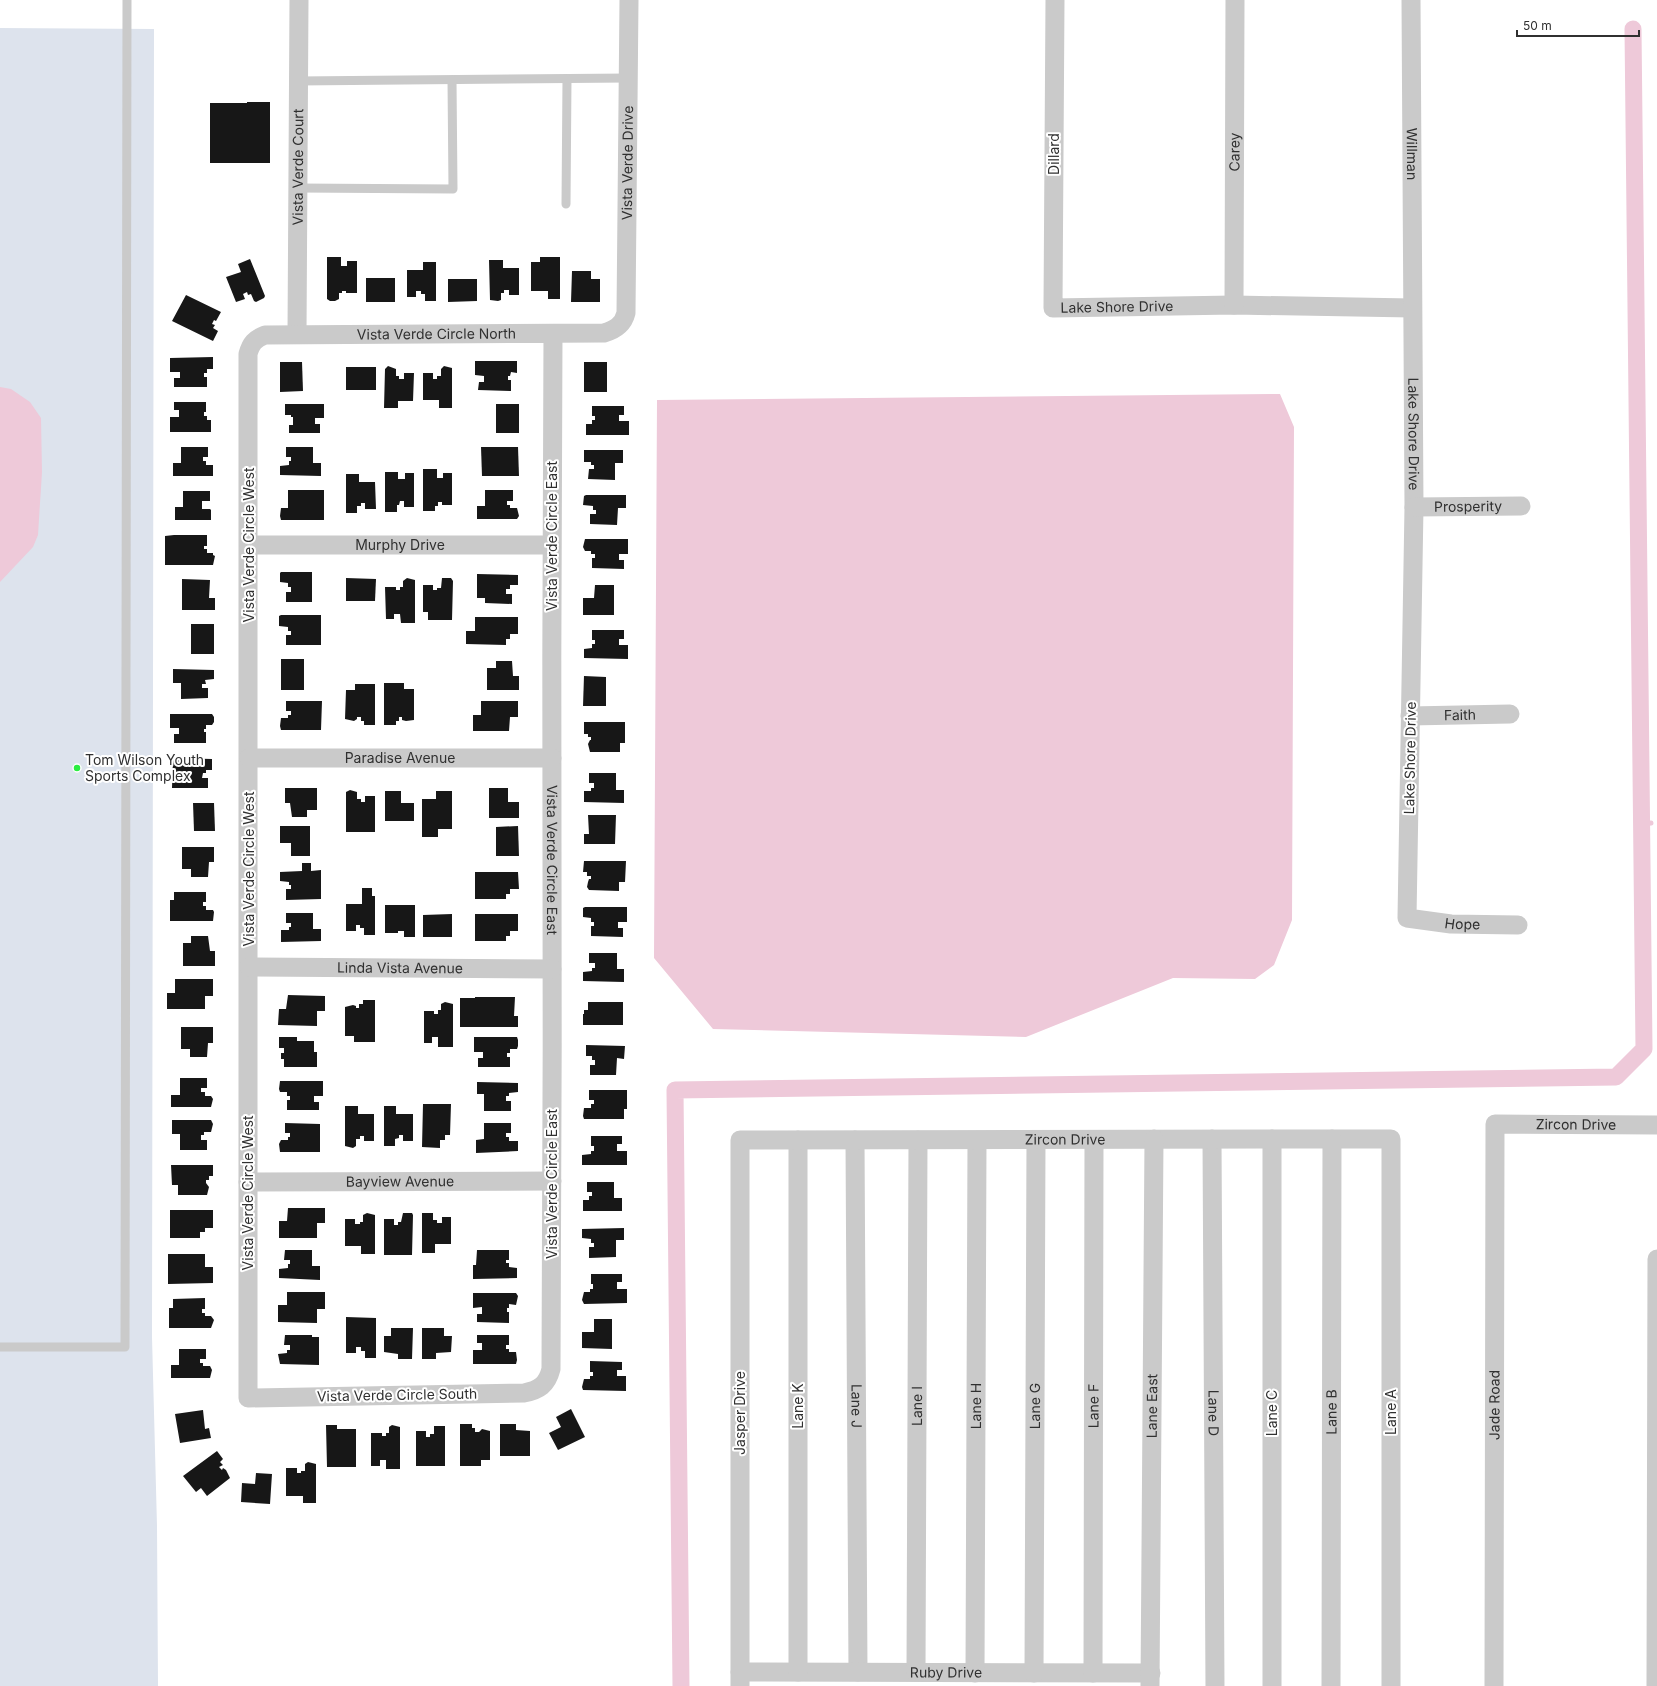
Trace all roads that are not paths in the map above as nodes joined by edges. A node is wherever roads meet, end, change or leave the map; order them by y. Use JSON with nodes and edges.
{"nodes":[{"id":1,"x":127,"y":0,"type":"edge"},
{"id":2,"x":299,"y":0,"type":"edge"},
{"id":3,"x":629,"y":0,"type":"edge"},
{"id":4,"x":1055,"y":0,"type":"edge"},
{"id":5,"x":1235,"y":0,"type":"edge"},
{"id":6,"x":1411,"y":0,"type":"edge"},
{"id":7,"x":628,"y":78,"type":"junction"},
{"id":8,"x":567,"y":79,"type":"junction"},
{"id":9,"x":452,"y":80,"type":"junction"},
{"id":10,"x":298,"y":81,"type":"junction"},
{"id":11,"x":298,"y":188,"type":"junction"},
{"id":12,"x":566,"y":204,"type":"dead end"},
{"id":13,"x":1234,"y":305,"type":"junction"},
{"id":14,"x":1053,"y":308,"type":"joint"},
{"id":15,"x":1412,"y":308,"type":"junction"},
{"id":16,"x":620,"y":325,"type":"joint"},
{"id":17,"x":297,"y":334,"type":"junction"},
{"id":18,"x":553,"y":334,"type":"junction"},
{"id":19,"x":253,"y":341,"type":"joint"},
{"id":20,"x":1521,"y":506,"type":"dead end"},
{"id":21,"x":1414,"y":507,"type":"junction"},
{"id":22,"x":249,"y":545,"type":"junction"},
{"id":23,"x":551,"y":545,"type":"junction"},
{"id":24,"x":1510,"y":714,"type":"dead end"},
{"id":25,"x":1410,"y":716,"type":"junction"},
{"id":26,"x":249,"y":758,"type":"junction"},
{"id":27,"x":552,"y":758,"type":"junction"},
{"id":28,"x":1407,"y":918,"type":"joint"},
{"id":29,"x":1518,"y":925,"type":"dead end"},
{"id":30,"x":249,"y":967,"type":"junction"},
{"id":31,"x":552,"y":969,"type":"junction"},
{"id":32,"x":1495,"y":1124,"type":"joint"},
{"id":33,"x":1657,"y":1125,"type":"edge"},
{"id":34,"x":1154,"y":1139,"type":"junction"},
{"id":35,"x":1212,"y":1139,"type":"junction"},
{"id":36,"x":1272,"y":1139,"type":"junction"},
{"id":37,"x":1332,"y":1139,"type":"junction"},
{"id":38,"x":1391,"y":1139,"type":"joint"},
{"id":39,"x":740,"y":1140,"type":"joint"},
{"id":40,"x":798,"y":1140,"type":"junction"},
{"id":41,"x":855,"y":1140,"type":"junction"},
{"id":42,"x":918,"y":1140,"type":"junction"},
{"id":43,"x":977,"y":1140,"type":"junction"},
{"id":44,"x":1036,"y":1140,"type":"junction"},
{"id":45,"x":1094,"y":1140,"type":"junction"},
{"id":46,"x":552,"y":1181,"type":"junction"},
{"id":47,"x":248,"y":1182,"type":"junction"},
{"id":48,"x":1657,"y":1258,"type":"edge"},
{"id":49,"x":0,"y":1347,"type":"edge"},
{"id":50,"x":544,"y":1384,"type":"joint"},
{"id":51,"x":248,"y":1398,"type":"joint"},
{"id":52,"x":798,"y":1672,"type":"junction"},
{"id":53,"x":858,"y":1672,"type":"junction"},
{"id":54,"x":916,"y":1672,"type":"junction"},
{"id":55,"x":975,"y":1672,"type":"junction"},
{"id":56,"x":1034,"y":1673,"type":"junction"},
{"id":57,"x":1093,"y":1673,"type":"junction"},
{"id":58,"x":740,"y":1679,"type":"edge"},
{"id":59,"x":1151,"y":1680,"type":"edge"},
{"id":60,"x":1215,"y":1686,"type":"edge"},
{"id":61,"x":1272,"y":1686,"type":"edge"},
{"id":62,"x":1332,"y":1686,"type":"edge"},
{"id":63,"x":1392,"y":1686,"type":"edge"},
{"id":64,"x":1494,"y":1686,"type":"edge"},
{"id":65,"x":1656,"y":1686,"type":"edge"}],
"edges":[{"from":1,"to":49,"type":"lane"},
{"from":2,"to":10,"type":"street","name":"Vista Verde Court"},
{"from":3,"to":7,"type":"street","name":"Vista Verde Drive"},
{"from":4,"to":14,"type":"street","name":"Dillard"},
{"from":5,"to":13,"type":"street","name":"Carey"},
{"from":6,"to":15,"type":"street","name":"Willman"},
{"from":7,"to":8,"type":"lane"},
{"from":7,"to":16,"type":"street","name":"Vista Verde Drive"},
{"from":8,"to":9,"type":"lane"},
{"from":8,"to":12,"type":"lane"},
{"from":9,"to":10,"type":"lane"},
{"from":9,"to":11,"type":"lane"},
{"from":10,"to":11,"type":"street","name":"Vista Verde Court"},
{"from":11,"to":17,"type":"street","name":"Vista Verde Court"},
{"from":13,"to":14,"type":"street","name":"Lake Shore Drive"},
{"from":13,"to":15,"type":"street","name":"Lake Shore Drive"},
{"from":15,"to":21,"type":"street","name":"Lake Shore Drive"},
{"from":16,"to":18,"type":"street","name":"Vista Verde Circle North"},
{"from":17,"to":18,"type":"street","name":"Vista Verde Circle North"},
{"from":17,"to":19,"type":"street","name":"Vista Verde Circle North"},
{"from":18,"to":23,"type":"street","name":"Vista Verde Circle East"},
{"from":19,"to":22,"type":"street","name":"Vista Verde Circle West"},
{"from":20,"to":21,"type":"street","name":"Prosperity"},
{"from":21,"to":25,"type":"street","name":"Lake Shore Drive"},
{"from":22,"to":23,"type":"street","name":"Murphy Drive"},
{"from":22,"to":26,"type":"street","name":"Vista Verde Circle West"},
{"from":23,"to":27,"type":"street","name":"Vista Verde Circle East"},
{"from":24,"to":25,"type":"street","name":"Faith"},
{"from":25,"to":28,"type":"street","name":"Lake Shore Drive"},
{"from":26,"to":27,"type":"street","name":"Paradise Avenue"},
{"from":26,"to":30,"type":"street","name":"Vista Verde Circle West"},
{"from":27,"to":31,"type":"street","name":"Vista Verde Circle East"},
{"from":28,"to":29,"type":"street","name":"Hope"},
{"from":30,"to":31,"type":"street","name":"Linda Vista Avenue"},
{"from":30,"to":47,"type":"street","name":"Vista Verde Circle West"},
{"from":31,"to":46,"type":"street","name":"Vista Verde Circle East"},
{"from":32,"to":33,"type":"street","name":"Zircon Drive"},
{"from":32,"to":64,"type":"street","name":"Jade Road"},
{"from":34,"to":35,"type":"street","name":"Zircon Drive"},
{"from":34,"to":45,"type":"street","name":"Zircon Drive"},
{"from":34,"to":59,"type":"street","name":"Lane East"},
{"from":35,"to":36,"type":"street","name":"Zircon Drive"},
{"from":35,"to":60,"type":"street","name":"Lane D"},
{"from":36,"to":37,"type":"street","name":"Zircon Drive"},
{"from":36,"to":61,"type":"street","name":"Lane C"},
{"from":37,"to":38,"type":"street","name":"Zircon Drive"},
{"from":37,"to":62,"type":"street","name":"Lane B"},
{"from":38,"to":63,"type":"street","name":"Lane A"},
{"from":39,"to":40,"type":"street","name":"Zircon Drive"},
{"from":39,"to":58,"type":"street","name":"Jasper Drive"},
{"from":40,"to":41,"type":"street","name":"Zircon Drive"},
{"from":40,"to":52,"type":"street","name":"Lane K"},
{"from":41,"to":42,"type":"street","name":"Zircon Drive"},
{"from":41,"to":53,"type":"street","name":"Lane J"},
{"from":42,"to":43,"type":"street","name":"Zircon Drive"},
{"from":42,"to":54,"type":"street","name":"Lane I"},
{"from":43,"to":44,"type":"street","name":"Zircon Drive"},
{"from":43,"to":55,"type":"street","name":"Lane H"},
{"from":44,"to":45,"type":"street","name":"Zircon Drive"},
{"from":44,"to":56,"type":"street","name":"Lane G"},
{"from":45,"to":57,"type":"street","name":"Lane F"},
{"from":46,"to":47,"type":"street","name":"Bayview Avenue"},
{"from":46,"to":50,"type":"street","name":"Vista Verde Circle East"},
{"from":47,"to":51,"type":"street","name":"Vista Verde Circle West"},
{"from":48,"to":65,"type":"street"},
{"from":50,"to":51,"type":"street","name":"Vista Verde Circle South"},
{"from":52,"to":53,"type":"street","name":"Ruby Drive"},
{"from":52,"to":58,"type":"street","name":"Ruby Drive"},
{"from":53,"to":54,"type":"street","name":"Ruby Drive"},
{"from":54,"to":55,"type":"street","name":"Ruby Drive"},
{"from":55,"to":56,"type":"street","name":"Ruby Drive"},
{"from":56,"to":57,"type":"street","name":"Ruby Drive"},
{"from":57,"to":59,"type":"street","name":"Ruby Drive"}]}
